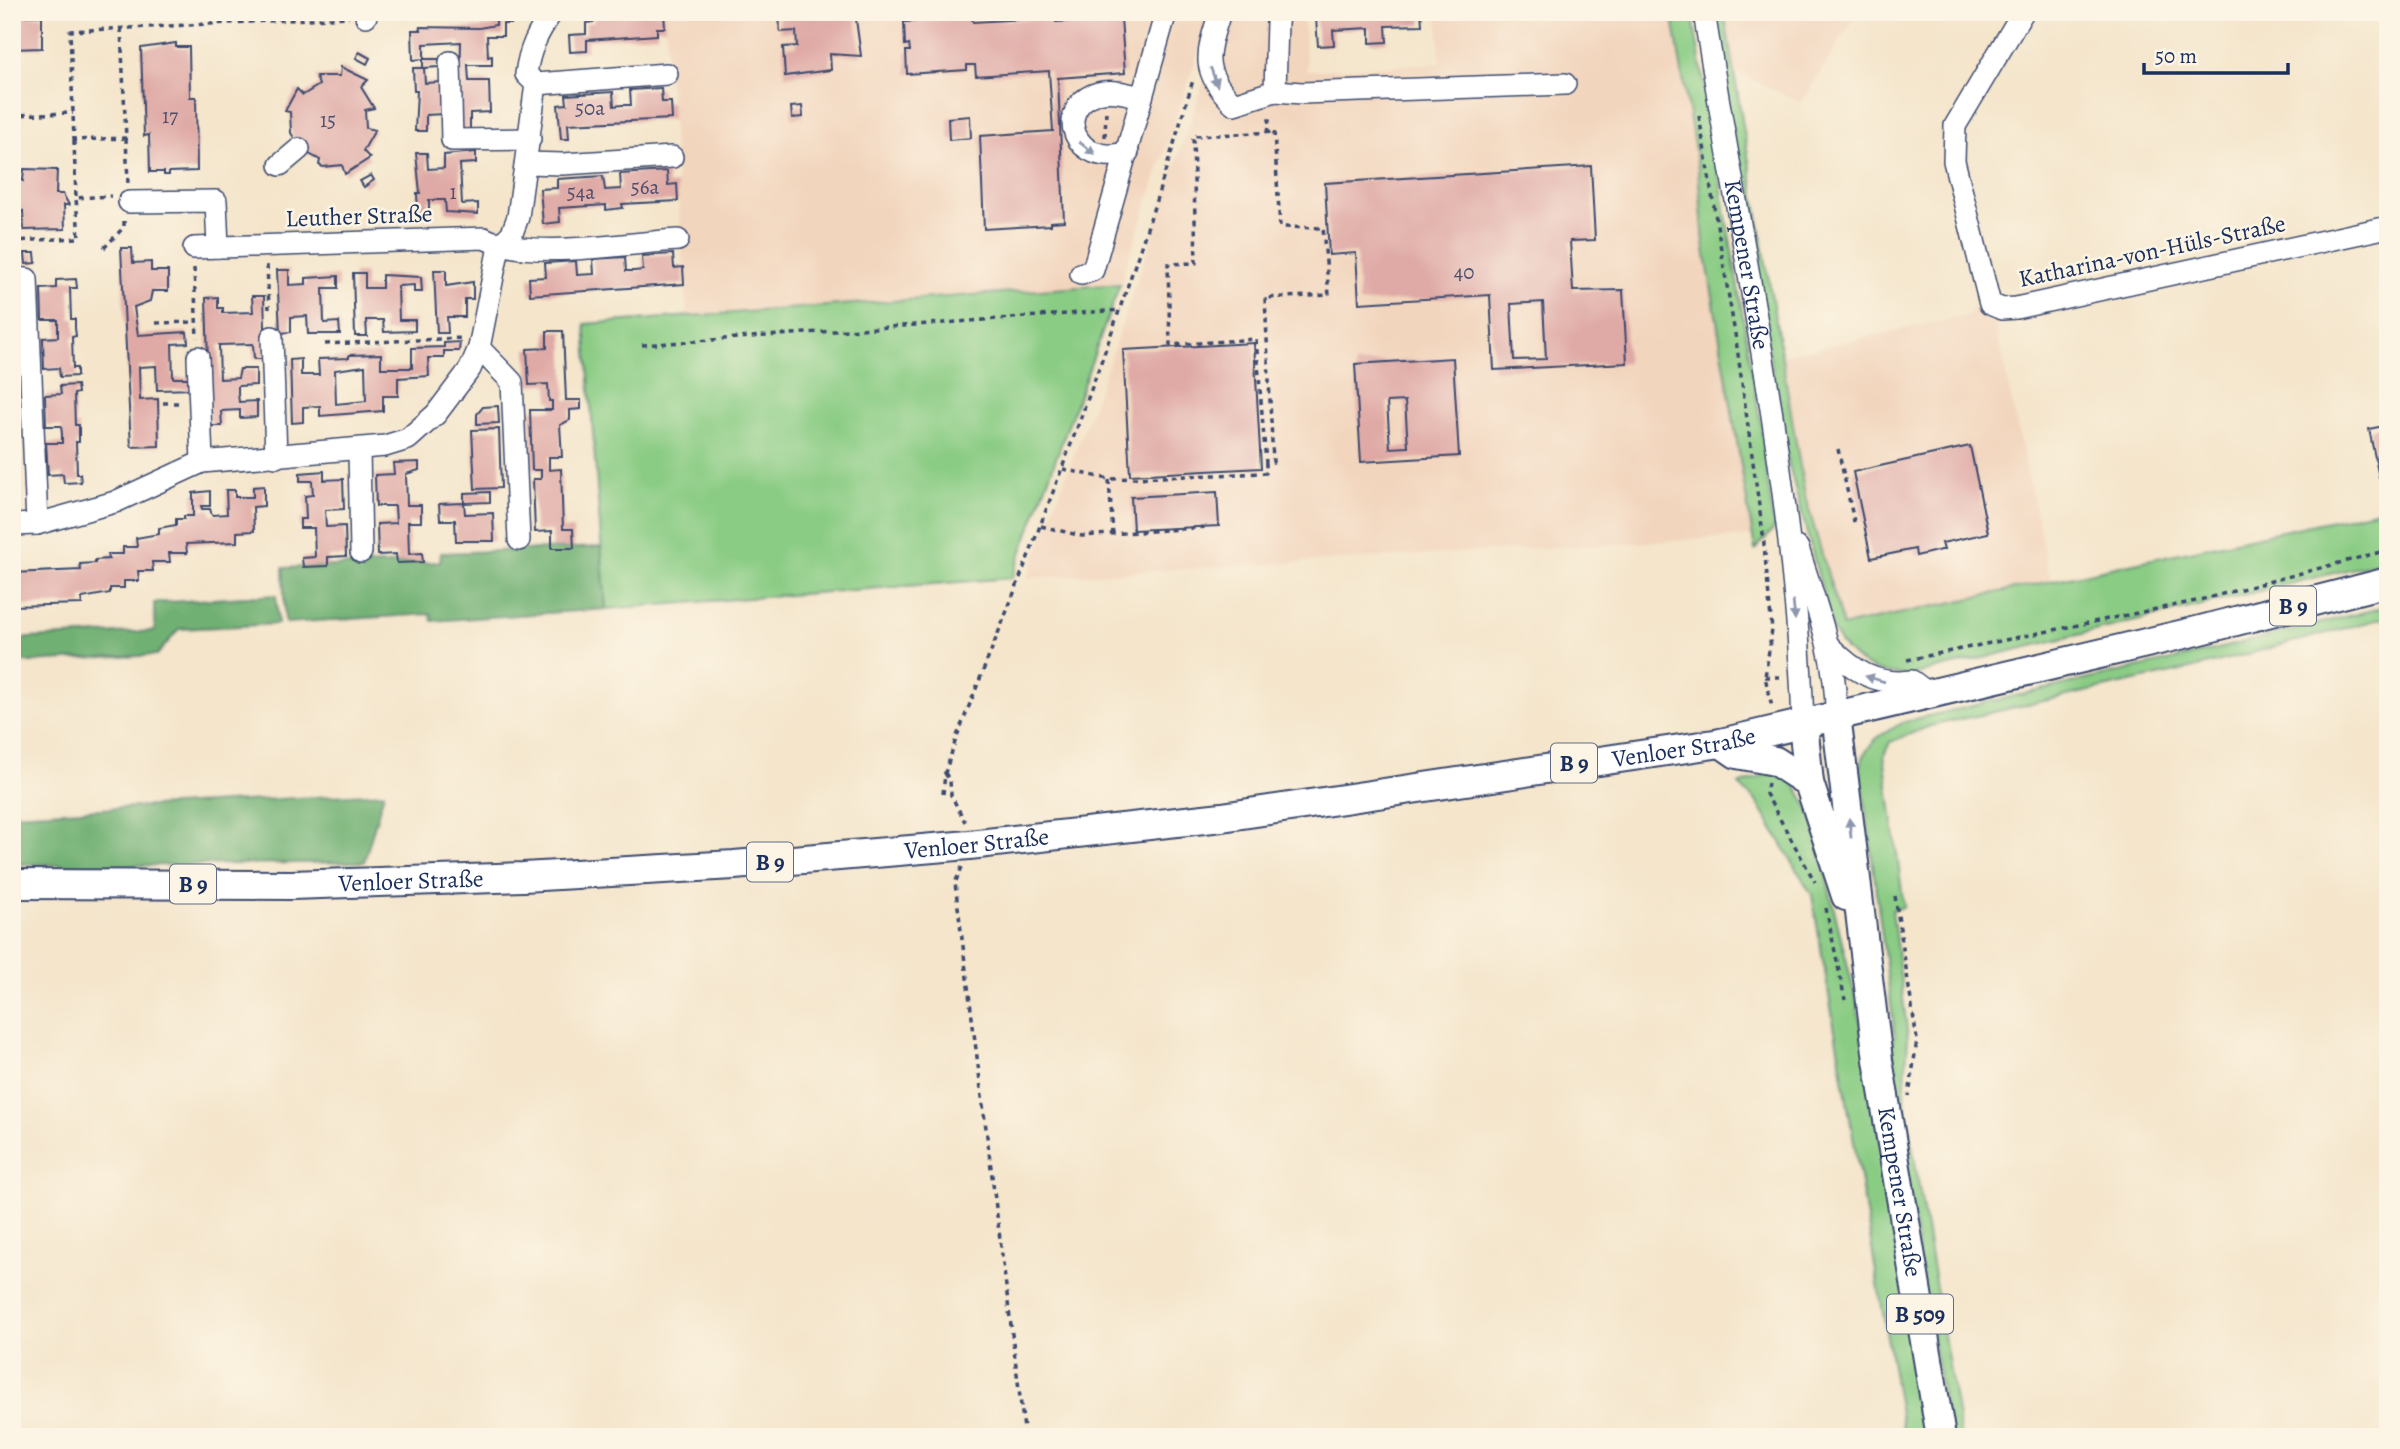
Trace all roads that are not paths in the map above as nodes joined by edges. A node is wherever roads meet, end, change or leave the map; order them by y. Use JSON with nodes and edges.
{"nodes":[{"id":1,"x":552,"y":12,"type":"edge"},
{"id":2,"x":1166,"y":12,"type":"edge"},
{"id":3,"x":1220,"y":12,"type":"edge"},
{"id":4,"x":1280,"y":12,"type":"edge"},
{"id":5,"x":1704,"y":12,"type":"edge"},
{"id":6,"x":2023,"y":12,"type":"edge"},
{"id":7,"x":450,"y":62,"type":"dead end"},
{"id":8,"x":667,"y":74,"type":"dead end"},
{"id":9,"x":536,"y":84,"type":"junction"},
{"id":10,"x":1564,"y":84,"type":"dead end"},
{"id":11,"x":1275,"y":91,"type":"junction"},
{"id":12,"x":1142,"y":97,"type":"junction"},
{"id":13,"x":530,"y":139,"type":"junction"},
{"id":14,"x":299,"y":149,"type":"dead end"},
{"id":15,"x":1128,"y":152,"type":"junction"},
{"id":16,"x":672,"y":157,"type":"dead end"},
{"id":17,"x":526,"y":163,"type":"junction"},
{"id":18,"x":280,"y":165,"type":"dead end"},
{"id":19,"x":126,"y":202,"type":"road end"},
{"id":20,"x":2388,"y":227,"type":"edge"},
{"id":21,"x":678,"y":240,"type":"dead end"},
{"id":22,"x":499,"y":246,"type":"junction"},
{"id":23,"x":218,"y":247,"type":"junction"},
{"id":24,"x":194,"y":248,"type":"road end"},
{"id":25,"x":1081,"y":274,"type":"dead end"},
{"id":26,"x":12,"y":278,"type":"edge"},
{"id":27,"x":272,"y":337,"type":"dead end"},
{"id":28,"x":480,"y":343,"type":"junction"},
{"id":29,"x":198,"y":357,"type":"road end"},
{"id":30,"x":359,"y":450,"type":"junction"},
{"id":31,"x":276,"y":457,"type":"junction"},
{"id":32,"x":202,"y":462,"type":"junction"},
{"id":33,"x":1785,"y":517,"type":"junction"},
{"id":34,"x":12,"y":524,"type":"edge"},
{"id":35,"x":37,"y":524,"type":"junction"},
{"id":36,"x":519,"y":540,"type":"dead end"},
{"id":37,"x":361,"y":552,"type":"dead end"},
{"id":38,"x":2388,"y":582,"type":"edge"},
{"id":39,"x":1829,"y":646,"type":"junction"},
{"id":40,"x":1928,"y":693,"type":"junction"},
{"id":41,"x":1836,"y":715,"type":"junction"},
{"id":42,"x":1803,"y":723,"type":"junction"},
{"id":43,"x":1721,"y":743,"type":"junction"},
{"id":44,"x":1809,"y":783,"type":"junction"},
{"id":45,"x":12,"y":884,"type":"edge"},
{"id":46,"x":1864,"y":945,"type":"junction"},
{"id":47,"x":1941,"y":1437,"type":"edge"}],
"edges":[{"from":1,"to":9,"type":"street"},
{"from":2,"to":12,"type":"street"},
{"from":3,"to":11,"type":"street","one_way":true},
{"from":4,"to":11,"type":"street"},
{"from":5,"to":33,"type":"street","name":"Kempener Straße"},
{"from":6,"to":20,"type":"street","name":"Katharina-von-Hüls-Straße"},
{"from":7,"to":13,"type":"street"},
{"from":8,"to":9,"type":"street"},
{"from":9,"to":13,"type":"street"},
{"from":10,"to":11,"type":"street"},
{"from":12,"to":15,"type":"street"},
{"from":12,"to":15,"type":"street","one_way":true},
{"from":13,"to":17,"type":"street"},
{"from":14,"to":18,"type":"street"},
{"from":15,"to":25,"type":"street"},
{"from":16,"to":17,"type":"street"},
{"from":17,"to":22,"type":"street"},
{"from":19,"to":23,"type":"street"},
{"from":21,"to":22,"type":"street","name":"Leuther Straße"},
{"from":22,"to":23,"type":"street","name":"Leuther Straße"},
{"from":22,"to":28,"type":"street"},
{"from":23,"to":24,"type":"street","name":"Leuther Straße"},
{"from":26,"to":35,"type":"street"},
{"from":27,"to":31,"type":"street"},
{"from":28,"to":30,"type":"street"},
{"from":28,"to":36,"type":"street"},
{"from":29,"to":32,"type":"street"},
{"from":30,"to":31,"type":"street"},
{"from":30,"to":37,"type":"street"},
{"from":31,"to":32,"type":"street"},
{"from":32,"to":35,"type":"street"},
{"from":33,"to":39,"type":"street","name":"Kempener Straße"},
{"from":33,"to":42,"type":"street","name":"Kempener Straße","one_way":true},
{"from":34,"to":35,"type":"street"},
{"from":38,"to":40,"type":"main road","name":"Venloer Straße","number":"B 9"},
{"from":40,"to":39,"type":"street","one_way":true},
{"from":39,"to":41,"type":"street","name":"Kempener Straße"},
{"from":40,"to":41,"type":"main road","name":"Venloer Straße","number":"B 9"},
{"from":41,"to":42,"type":"main road","name":"Venloer Straße","number":"B 9"},
{"from":46,"to":41,"type":"main road","name":"Kempener Straße","one_way":true},
{"from":42,"to":43,"type":"main road","name":"Venloer Straße","number":"B 9"},
{"from":42,"to":44,"type":"main road","name":"Kempener Straße"},
{"from":43,"to":44,"type":"main road"},
{"from":43,"to":45,"type":"main road","name":"Venloer Straße","number":"B 9"},
{"from":44,"to":46,"type":"main road","name":"Kempener Straße"},
{"from":46,"to":47,"type":"main road","name":"Kempener Straße","number":"B 509"}]}
